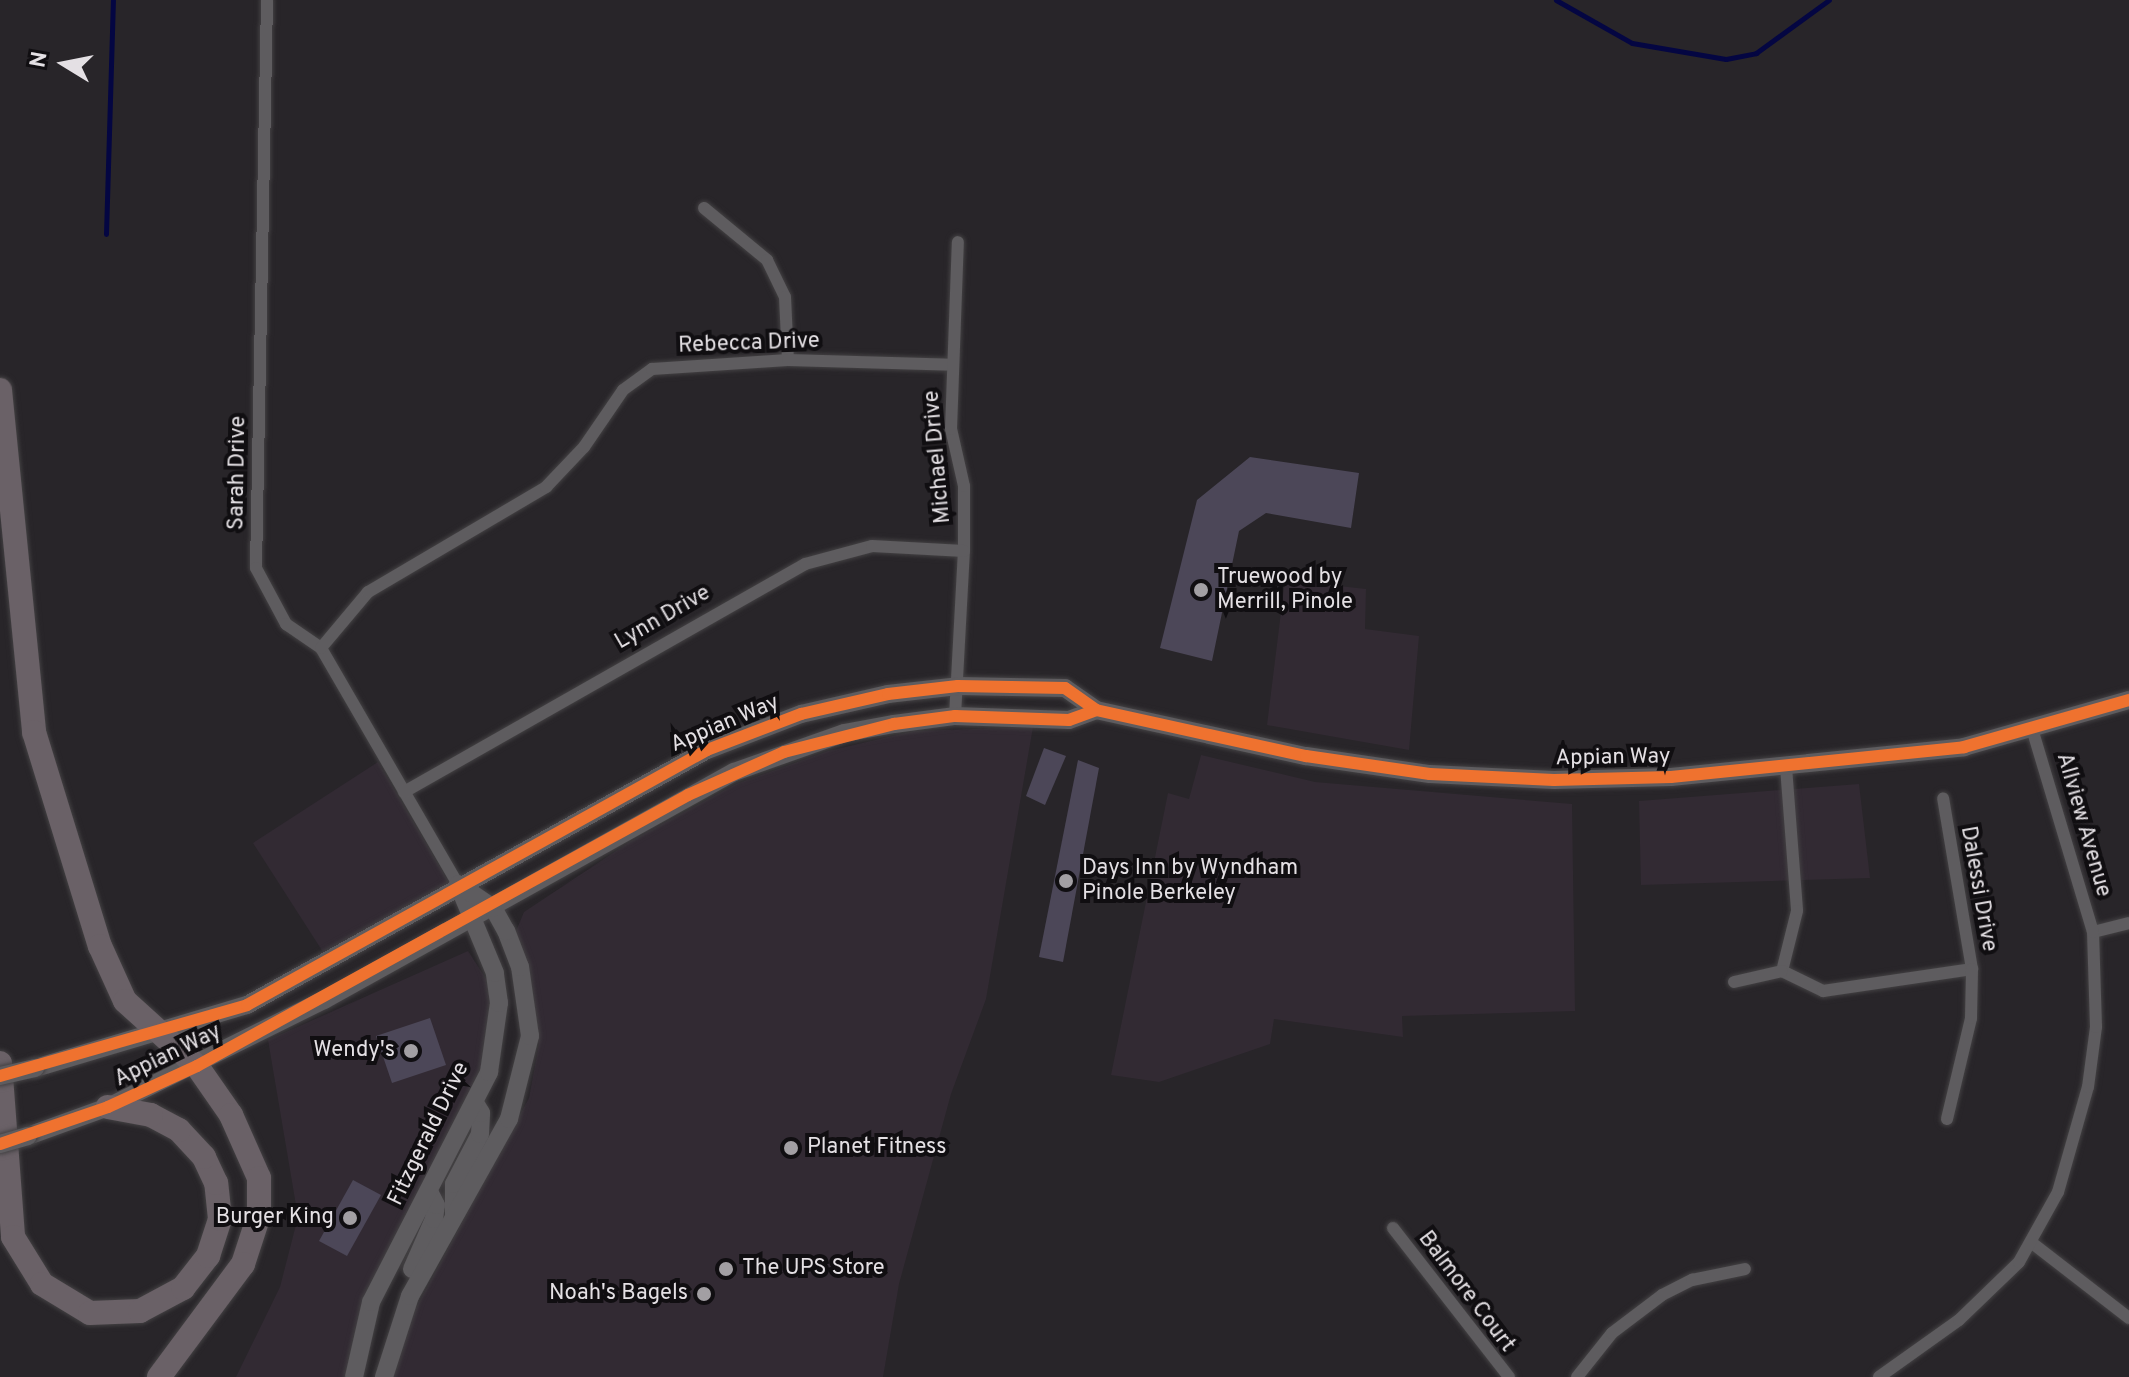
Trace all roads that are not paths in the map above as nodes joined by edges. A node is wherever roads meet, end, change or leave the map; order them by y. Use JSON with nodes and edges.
{"nodes":[{"id":1,"x":267,"y":0,"type":"edge"},
{"id":2,"x":704,"y":208,"type":"dead end"},
{"id":3,"x":958,"y":242,"type":"dead end"},
{"id":4,"x":788,"y":360,"type":"junction"},
{"id":5,"x":952,"y":365,"type":"junction"},
{"id":6,"x":0,"y":390,"type":"edge"},
{"id":7,"x":964,"y":551,"type":"junction"},
{"id":8,"x":321,"y":648,"type":"junction"},
{"id":9,"x":958,"y":686,"type":"junction"},
{"id":10,"x":2129,"y":700,"type":"edge"},
{"id":11,"x":1096,"y":710,"type":"junction"},
{"id":12,"x":955,"y":716,"type":"junction"},
{"id":13,"x":2033,"y":732,"type":"junction"},
{"id":14,"x":1786,"y":767,"type":"junction"},
{"id":15,"x":404,"y":792,"type":"junction"},
{"id":16,"x":1943,"y":798,"type":"dead end"},
{"id":17,"x":458,"y":884,"type":"junction"},
{"id":18,"x":493,"y":908,"type":"junction"},
{"id":19,"x":468,"y":920,"type":"junction"},
{"id":20,"x":2129,"y":923,"type":"edge"},
{"id":21,"x":2093,"y":932,"type":"junction"},
{"id":22,"x":1972,"y":969,"type":"junction"},
{"id":23,"x":1782,"y":971,"type":"junction"},
{"id":24,"x":1734,"y":982,"type":"dead end"},
{"id":25,"x":159,"y":1033,"type":"junction"},
{"id":26,"x":0,"y":1063,"type":"edge"},
{"id":27,"x":197,"y":1066,"type":"junction"},
{"id":28,"x":0,"y":1076,"type":"edge"},
{"id":29,"x":475,"y":1103,"type":"junction"},
{"id":30,"x":108,"y":1107,"type":"junction"},
{"id":31,"x":1947,"y":1119,"type":"dead end"},
{"id":32,"x":0,"y":1144,"type":"edge"},
{"id":33,"x":429,"y":1191,"type":"junction"},
{"id":34,"x":454,"y":1215,"type":"junction"},
{"id":35,"x":1393,"y":1228,"type":"dead end"},
{"id":36,"x":2032,"y":1243,"type":"junction"},
{"id":37,"x":1745,"y":1269,"type":"dead end"},
{"id":38,"x":410,"y":1296,"type":"junction"},
{"id":39,"x":2129,"y":1318,"type":"edge"},
{"id":40,"x":159,"y":1377,"type":"edge"},
{"id":41,"x":354,"y":1377,"type":"edge"},
{"id":42,"x":384,"y":1377,"type":"edge"},
{"id":43,"x":1509,"y":1377,"type":"edge"},
{"id":44,"x":1577,"y":1377,"type":"edge"},
{"id":45,"x":1879,"y":1377,"type":"edge"}],
"edges":[{"from":1,"to":8,"type":"street","name":"Sarah Drive"},
{"from":2,"to":4,"type":"street"},
{"from":3,"to":5,"type":"street","name":"Michael Drive"},
{"from":4,"to":5,"type":"street","name":"Rebecca Drive"},
{"from":4,"to":8,"type":"street","name":"Rebecca Drive"},
{"from":5,"to":7,"type":"street","name":"Michael Drive"},
{"from":6,"to":25,"type":"highway"},
{"from":7,"to":9,"type":"street","name":"Michael Drive"},
{"from":7,"to":15,"type":"street","name":"Lynn Drive"},
{"from":8,"to":15,"type":"street","name":"Sarah Drive"},
{"from":9,"to":11,"type":"main road","name":"Appian Way"},
{"from":9,"to":12,"type":"street","name":"Michael Drive"},
{"from":9,"to":17,"type":"main road","name":"Appian Way"},
{"from":10,"to":13,"type":"main road","name":"Appian Way"},
{"from":11,"to":12,"type":"main road","name":"Appian Way"},
{"from":11,"to":14,"type":"main road","name":"Appian Way"},
{"from":12,"to":18,"type":"main road","name":"Appian Way"},
{"from":13,"to":14,"type":"main road","name":"Appian Way"},
{"from":13,"to":21,"type":"street","name":"Allview Avenue"},
{"from":14,"to":23,"type":"street"},
{"from":15,"to":17,"type":"street","name":"Sarah Drive"},
{"from":16,"to":22,"type":"street","name":"Dalessi Drive"},
{"from":17,"to":18,"type":"main road"},
{"from":17,"to":19,"type":"main road","name":"Fitzgerald Drive"},
{"from":17,"to":25,"type":"main road","name":"Appian Way"},
{"from":18,"to":19,"type":"main road","name":"Appian Way"},
{"from":18,"to":34,"type":"main road"},
{"from":19,"to":27,"type":"main road","name":"Appian Way"},
{"from":19,"to":29,"type":"main road","name":"Fitzgerald Drive"},
{"from":20,"to":21,"type":"street"},
{"from":21,"to":36,"type":"street","name":"Allview Avenue"},
{"from":22,"to":23,"type":"street","name":"Dalessi Drive"},
{"from":22,"to":31,"type":"street"},
{"from":23,"to":24,"type":"street"},
{"from":25,"to":27,"type":"highway"},
{"from":25,"to":28,"type":"main road","name":"Appian Way","bridge":true},
{"from":26,"to":30,"type":"highway"},
{"from":27,"to":30,"type":"main road","name":"Appian Way"},
{"from":27,"to":40,"type":"highway"},
{"from":29,"to":33,"type":"main road","name":"Fitzgerald Drive"},
{"from":29,"to":34,"type":"main road"},
{"from":30,"to":32,"type":"main road","name":"Appian Way","bridge":true},
{"from":33,"to":38,"type":"main road"},
{"from":33,"to":41,"type":"main road","name":"Fitzgerald Drive"},
{"from":34,"to":38,"type":"main road"},
{"from":35,"to":43,"type":"street","name":"Balmore Court"},
{"from":36,"to":39,"type":"street"},
{"from":36,"to":45,"type":"street","name":"Allview Avenue"},
{"from":37,"to":44,"type":"street"},
{"from":38,"to":42,"type":"main road"}]}
